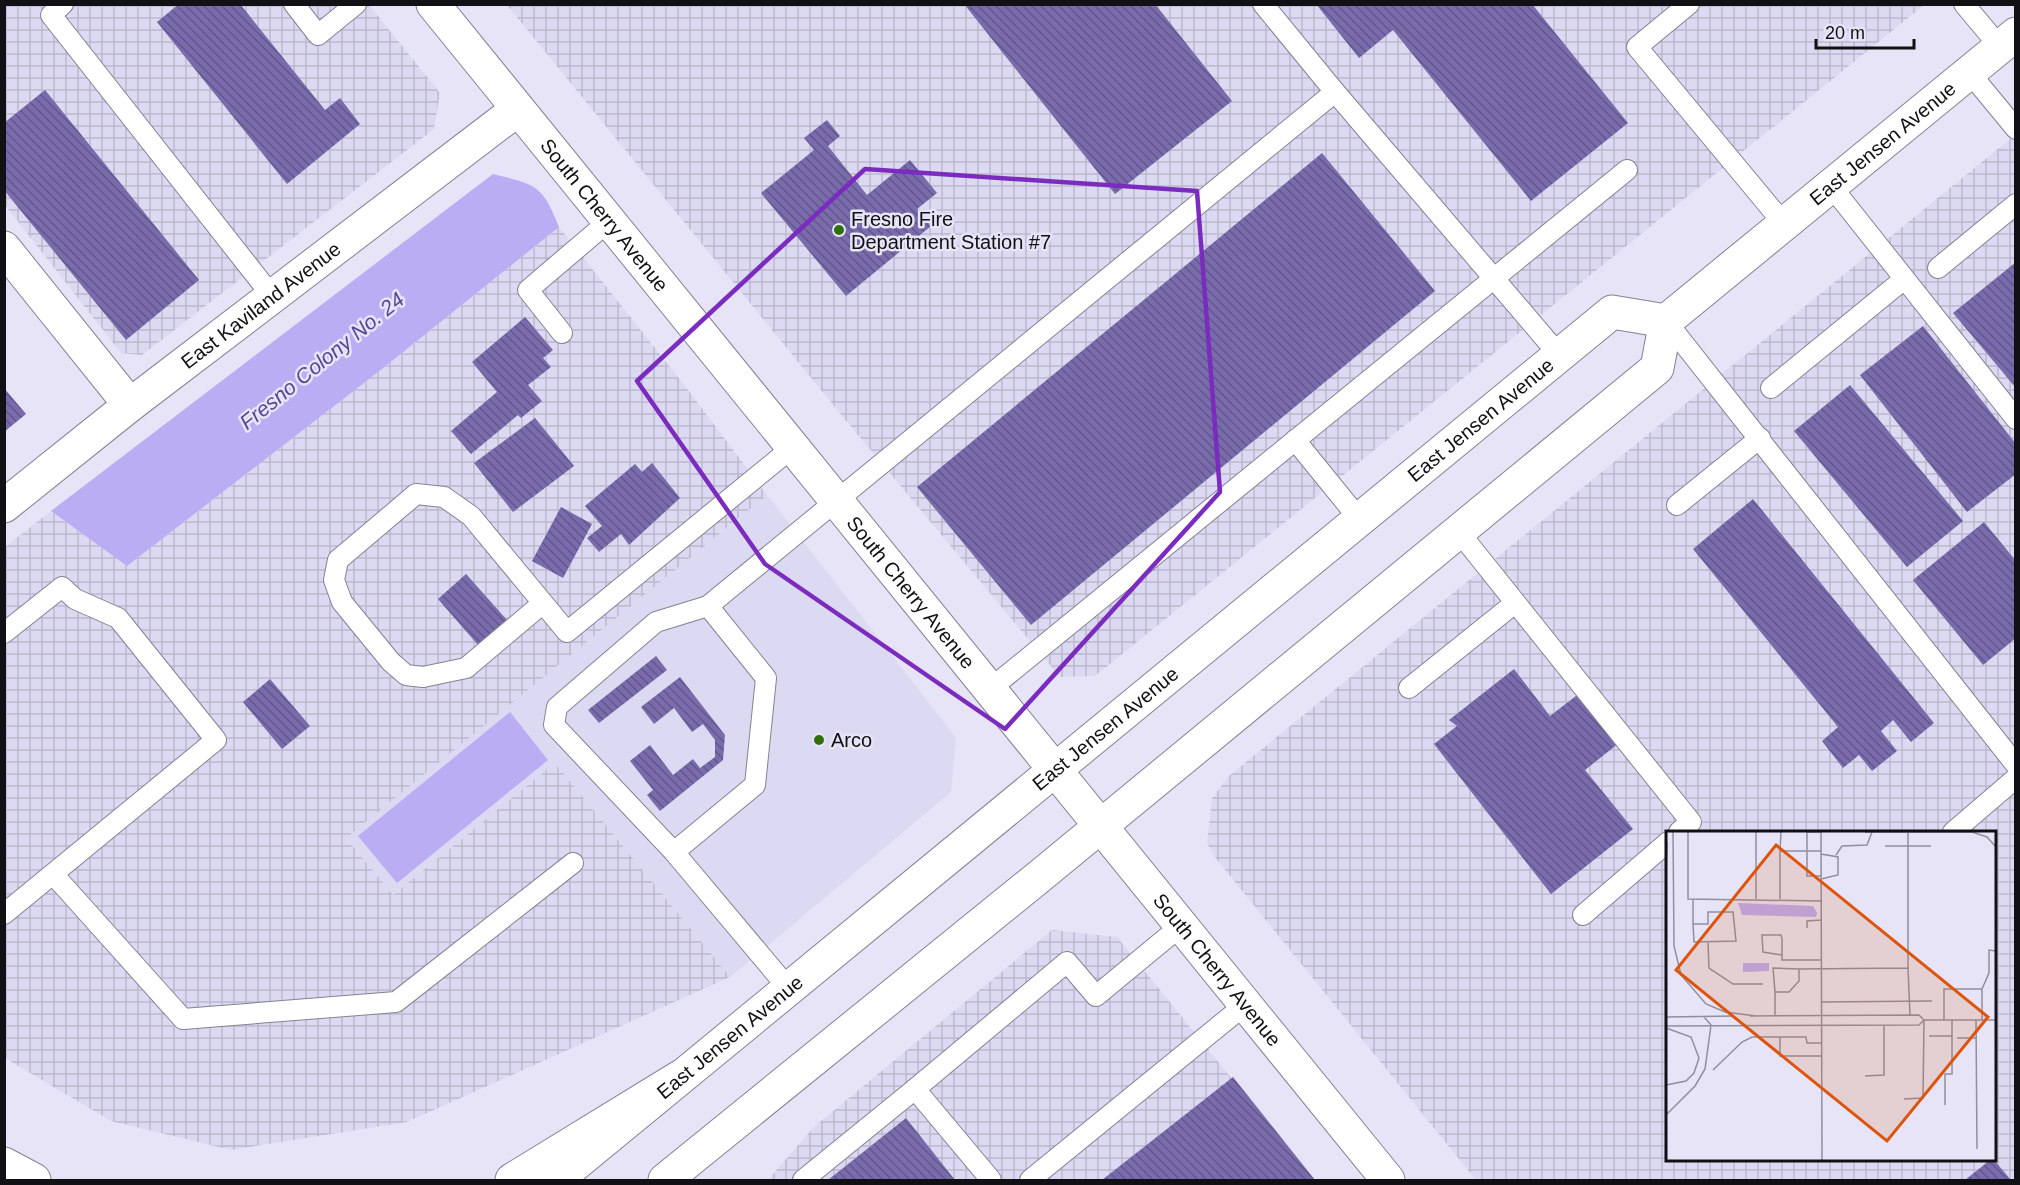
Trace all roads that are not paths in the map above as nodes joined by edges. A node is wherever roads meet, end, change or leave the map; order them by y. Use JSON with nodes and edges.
{"nodes":[{"id":1,"x":294,"y":4,"type":"edge"},
{"id":2,"x":356,"y":4,"type":"edge"},
{"id":3,"x":433,"y":4,"type":"edge"},
{"id":4,"x":1263,"y":4,"type":"edge"},
{"id":5,"x":1689,"y":4,"type":"edge"},
{"id":6,"x":1964,"y":4,"type":"edge"},
{"id":7,"x":52,"y":8,"type":"edge"},
{"id":8,"x":2008,"y":41,"type":"edge"},
{"id":9,"x":1969,"y":72,"type":"junction"},
{"id":10,"x":1335,"y":92,"type":"junction"},
{"id":11,"x":518,"y":109,"type":"junction"},
{"id":12,"x":2016,"y":129,"type":"edge"},
{"id":13,"x":1627,"y":170,"type":"dead end"},
{"id":14,"x":1831,"y":186,"type":"junction"},
{"id":15,"x":2016,"y":204,"type":"edge"},
{"id":16,"x":609,"y":221,"type":"junction"},
{"id":17,"x":1784,"y":224,"type":"junction"},
{"id":18,"x":4,"y":248,"type":"edge"},
{"id":19,"x":1938,"y":268,"type":"dead end"},
{"id":20,"x":1496,"y":278,"type":"junction"},
{"id":21,"x":1903,"y":280,"type":"junction"},
{"id":22,"x":272,"y":296,"type":"junction"},
{"id":23,"x":1666,"y":321,"type":"junction"},
{"id":24,"x":562,"y":333,"type":"dead end"},
{"id":25,"x":1560,"y":356,"type":"junction"},
{"id":26,"x":1772,"y":388,"type":"dead end"},
{"id":27,"x":130,"y":405,"type":"junction"},
{"id":28,"x":2016,"y":419,"type":"edge"},
{"id":29,"x":1760,"y":438,"type":"junction"},
{"id":30,"x":1296,"y":440,"type":"junction"},
{"id":31,"x":794,"y":447,"type":"junction"},
{"id":32,"x":837,"y":502,"type":"junction"},
{"id":33,"x":1677,"y":505,"type":"dead end"},
{"id":34,"x":4,"y":506,"type":"edge"},
{"id":35,"x":1360,"y":520,"type":"junction"},
{"id":36,"x":1459,"y":532,"type":"junction"},
{"id":37,"x":543,"y":603,"type":"junction"},
{"id":38,"x":1515,"y":603,"type":"junction"},
{"id":39,"x":708,"y":606,"type":"junction"},
{"id":40,"x":4,"y":633,"type":"edge"},
{"id":41,"x":1409,"y":687,"type":"dead end"},
{"id":42,"x":990,"y":689,"type":"junction"},
{"id":43,"x":2016,"y":765,"type":"edge"},
{"id":44,"x":1056,"y":770,"type":"junction"},
{"id":45,"x":2016,"y":778,"type":"edge"},
{"id":46,"x":1101,"y":825,"type":"junction"},
{"id":47,"x":1680,"y":831,"type":"edge"},
{"id":48,"x":1954,"y":831,"type":"edge"},
{"id":49,"x":1666,"y":844,"type":"edge"},
{"id":50,"x":674,"y":852,"type":"junction"},
{"id":51,"x":573,"y":863,"type":"dead end"},
{"id":52,"x":53,"y":874,"type":"junction"},
{"id":53,"x":4,"y":914,"type":"edge"},
{"id":54,"x":1583,"y":915,"type":"dead end"},
{"id":55,"x":1182,"y":926,"type":"junction"},
{"id":56,"x":789,"y":989,"type":"junction"},
{"id":57,"x":1246,"y":1004,"type":"junction"},
{"id":58,"x":680,"y":1077,"type":"junction"},
{"id":59,"x":915,"y":1089,"type":"junction"},
{"id":60,"x":4,"y":1164,"type":"edge"},
{"id":61,"x":34,"y":1180,"type":"edge"},
{"id":62,"x":512,"y":1180,"type":"edge"},
{"id":63,"x":556,"y":1180,"type":"edge"},
{"id":64,"x":665,"y":1180,"type":"edge"},
{"id":65,"x":803,"y":1180,"type":"edge"},
{"id":66,"x":992,"y":1180,"type":"edge"},
{"id":67,"x":1030,"y":1180,"type":"edge"},
{"id":68,"x":1388,"y":1180,"type":"edge"}],
"edges":[{"from":1,"to":2,"type":"lane"},
{"from":3,"to":11,"type":"main road","name":"South Cherry Avenue"},
{"from":4,"to":10,"type":"lane"},
{"from":5,"to":17,"type":"lane"},
{"from":6,"to":8,"type":"lane"},
{"from":7,"to":22,"type":"lane"},
{"from":8,"to":9,"type":"main road","name":"East Jensen Avenue"},
{"from":9,"to":12,"type":"lane"},
{"from":9,"to":14,"type":"main road","name":"East Jensen Avenue"},
{"from":10,"to":20,"type":"lane"},
{"from":10,"to":32,"type":"lane"},
{"from":11,"to":16,"type":"main road","name":"South Cherry Avenue"},
{"from":11,"to":22,"type":"main road","name":"East Kaviland Avenue"},
{"from":13,"to":20,"type":"lane"},
{"from":14,"to":17,"type":"main road","name":"East Jensen Avenue"},
{"from":14,"to":21,"type":"lane"},
{"from":15,"to":19,"type":"lane"},
{"from":16,"to":24,"type":"lane"},
{"from":16,"to":31,"type":"main road","name":"South Cherry Avenue"},
{"from":17,"to":23,"type":"main road","name":"East Jensen Avenue"},
{"from":18,"to":27,"type":"main road"},
{"from":20,"to":25,"type":"lane"},
{"from":20,"to":30,"type":"lane"},
{"from":21,"to":26,"type":"lane"},
{"from":21,"to":28,"type":"lane"},
{"from":22,"to":27,"type":"main road","name":"East Kaviland Avenue"},
{"from":23,"to":25,"type":"main road","name":"East Jensen Avenue"},
{"from":23,"to":29,"type":"lane"},
{"from":23,"to":36,"type":"main road"},
{"from":25,"to":35,"type":"main road","name":"East Jensen Avenue"},
{"from":27,"to":34,"type":"main road","name":"East Kaviland Avenue"},
{"from":29,"to":33,"type":"lane"},
{"from":29,"to":43,"type":"lane"},
{"from":30,"to":35,"type":"lane"},
{"from":30,"to":42,"type":"lane"},
{"from":31,"to":32,"type":"main road","name":"South Cherry Avenue"},
{"from":31,"to":37,"type":"lane"},
{"from":32,"to":39,"type":"lane"},
{"from":32,"to":42,"type":"main road","name":"South Cherry Avenue"},
{"from":35,"to":44,"type":"main road","name":"East Jensen Avenue"},
{"from":36,"to":38,"type":"lane"},
{"from":36,"to":46,"type":"main road"},
{"from":37,"to":37,"type":"lane"},
{"from":38,"to":41,"type":"lane"},
{"from":38,"to":47,"type":"lane"},
{"from":39,"to":50,"type":"lane"},
{"from":39,"to":50,"type":"lane"},
{"from":40,"to":52,"type":"lane"},
{"from":42,"to":44,"type":"main road","name":"South Cherry Avenue"},
{"from":44,"to":46,"type":"main road","name":"South Cherry Avenue"},
{"from":44,"to":56,"type":"main road","name":"East Jensen Avenue"},
{"from":45,"to":48,"type":"lane"},
{"from":46,"to":55,"type":"main road","name":"South Cherry Avenue"},
{"from":46,"to":64,"type":"main road"},
{"from":49,"to":54,"type":"lane"},
{"from":50,"to":56,"type":"lane"},
{"from":51,"to":52,"type":"lane"},
{"from":52,"to":53,"type":"lane"},
{"from":55,"to":57,"type":"main road","name":"South Cherry Avenue"},
{"from":55,"to":59,"type":"lane"},
{"from":56,"to":58,"type":"main road","name":"East Jensen Avenue"},
{"from":57,"to":67,"type":"lane"},
{"from":57,"to":68,"type":"main road","name":"South Cherry Avenue"},
{"from":58,"to":62,"type":"main road"},
{"from":58,"to":63,"type":"main road","name":"East Jensen Avenue"},
{"from":59,"to":65,"type":"lane"},
{"from":59,"to":66,"type":"lane"},
{"from":60,"to":61,"type":"main road"}]}
